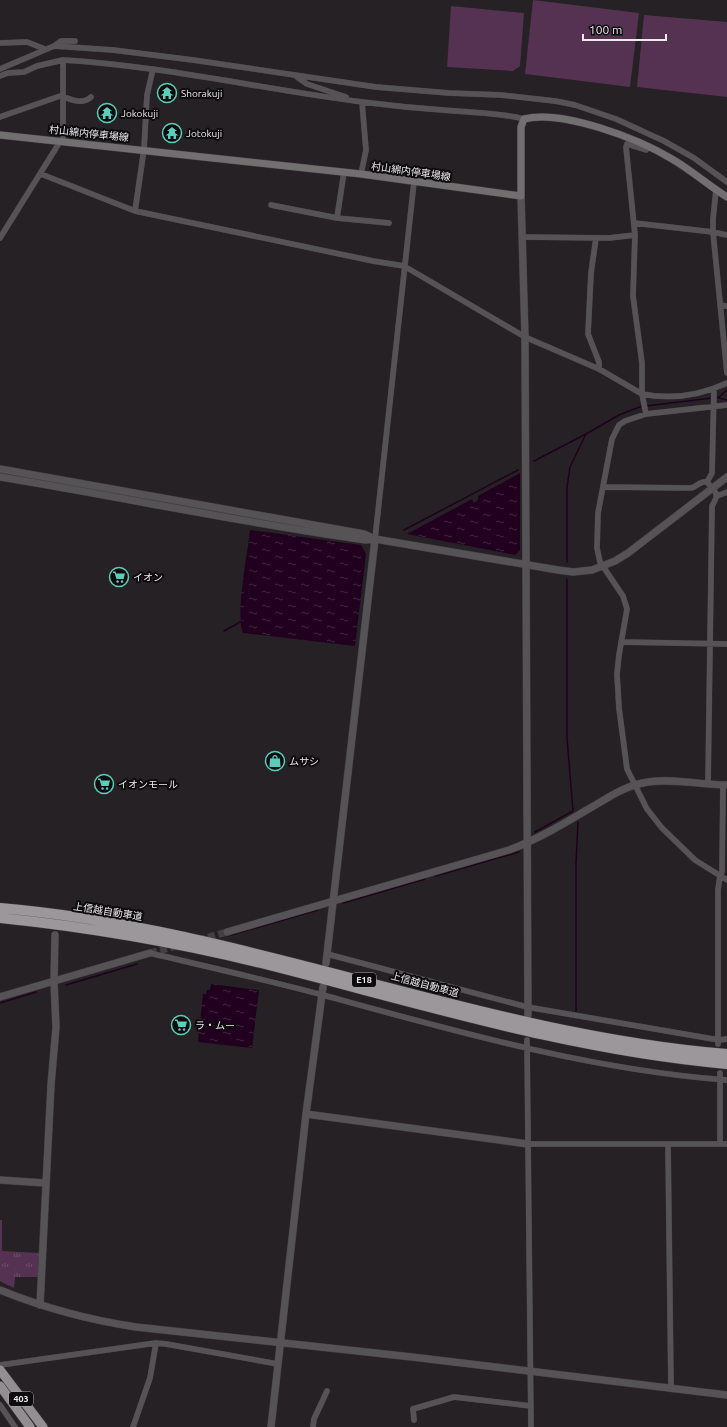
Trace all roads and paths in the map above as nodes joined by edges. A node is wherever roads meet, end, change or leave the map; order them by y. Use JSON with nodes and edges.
{"nodes":[{"id":1,"x":75,"y":41,"type":"dead end"},
{"id":2,"x":0,"y":43,"type":"edge"},
{"id":3,"x":54,"y":46,"type":"junction"},
{"id":4,"x":45,"y":49,"type":"junction"},
{"id":5,"x":63,"y":60,"type":"junction"},
{"id":6,"x":0,"y":69,"type":"edge"},
{"id":7,"x":154,"y":69,"type":"junction"},
{"id":8,"x":293,"y":75,"type":"junction"},
{"id":9,"x":0,"y":76,"type":"edge"},
{"id":10,"x":63,"y":97,"type":"junction"},
{"id":11,"x":91,"y":97,"type":"dead end"},
{"id":12,"x":353,"y":100,"type":"junction"},
{"id":13,"x":362,"y":102,"type":"junction"},
{"id":14,"x":0,"y":117,"type":"edge"},
{"id":15,"x":524,"y":120,"type":"junction"},
{"id":16,"x":0,"y":135,"type":"edge"},
{"id":17,"x":62,"y":140,"type":"junction"},
{"id":18,"x":649,"y":146,"type":"junction"},
{"id":19,"x":144,"y":149,"type":"junction"},
{"id":20,"x":344,"y":172,"type":"junction"},
{"id":21,"x":41,"y":174,"type":"junction"},
{"id":22,"x":361,"y":174,"type":"junction"},
{"id":23,"x":414,"y":182,"type":"junction"},
{"id":24,"x":727,"y":182,"type":"edge"},
{"id":25,"x":716,"y":190,"type":"junction"},
{"id":26,"x":521,"y":196,"type":"junction"},
{"id":27,"x":727,"y":197,"type":"edge"},
{"id":28,"x":271,"y":205,"type":"dead end"},
{"id":29,"x":135,"y":211,"type":"junction"},
{"id":30,"x":337,"y":218,"type":"junction"},
{"id":31,"x":389,"y":223,"type":"dead end"},
{"id":32,"x":634,"y":223,"type":"junction"},
{"id":33,"x":713,"y":232,"type":"junction"},
{"id":34,"x":635,"y":235,"type":"junction"},
{"id":35,"x":727,"y":235,"type":"edge"},
{"id":36,"x":522,"y":237,"type":"junction"},
{"id":37,"x":0,"y":238,"type":"edge"},
{"id":38,"x":596,"y":238,"type":"junction"},
{"id":39,"x":404,"y":266,"type":"junction"},
{"id":40,"x":720,"y":305,"type":"junction"},
{"id":41,"x":727,"y":306,"type":"edge"},
{"id":42,"x":526,"y":337,"type":"junction"},
{"id":43,"x":598,"y":369,"type":"junction"},
{"id":44,"x":727,"y":373,"type":"edge"},
{"id":45,"x":727,"y":383,"type":"edge"},
{"id":46,"x":714,"y":391,"type":"junction"},
{"id":47,"x":642,"y":394,"type":"junction"},
{"id":48,"x":714,"y":404,"type":"junction"},
{"id":49,"x":727,"y":404,"type":"edge"},
{"id":50,"x":646,"y":412,"type":"junction"},
{"id":51,"x":0,"y":469,"type":"edge"},
{"id":52,"x":727,"y":477,"type":"edge"},
{"id":53,"x":0,"y":478,"type":"edge"},
{"id":54,"x":707,"y":482,"type":"junction"},
{"id":55,"x":603,"y":487,"type":"junction"},
{"id":56,"x":712,"y":488,"type":"junction"},
{"id":57,"x":727,"y":492,"type":"edge"},
{"id":58,"x":717,"y":496,"type":"junction"},
{"id":59,"x":375,"y":538,"type":"junction"},
{"id":60,"x":527,"y":565,"type":"junction"},
{"id":61,"x":603,"y":567,"type":"junction"},
{"id":62,"x":621,"y":642,"type":"junction"},
{"id":63,"x":711,"y":644,"type":"junction"},
{"id":64,"x":727,"y":644,"type":"edge"},
{"id":65,"x":708,"y":784,"type":"junction"},
{"id":66,"x":725,"y":785,"type":"edge"},
{"id":67,"x":635,"y":786,"type":"junction"},
{"id":68,"x":527,"y":843,"type":"junction"},
{"id":69,"x":720,"y":876,"type":"junction"},
{"id":70,"x":727,"y":880,"type":"edge"},
{"id":71,"x":333,"y":900,"type":"junction"},
{"id":72,"x":0,"y":908,"type":"edge"},
{"id":73,"x":0,"y":918,"type":"edge"},
{"id":74,"x":227,"y":932,"type":"tunnel mouth"},
{"id":75,"x":55,"y":935,"type":"dead end"},
{"id":76,"x":150,"y":953,"type":"joint"},
{"id":77,"x":327,"y":954,"type":"junction"},
{"id":78,"x":326,"y":963,"type":"dead end"},
{"id":79,"x":54,"y":982,"type":"junction"},
{"id":80,"x":322,"y":987,"type":"dead end"},
{"id":81,"x":322,"y":995,"type":"junction"},
{"id":82,"x":0,"y":997,"type":"edge"},
{"id":83,"x":527,"y":1007,"type":"junction"},
{"id":84,"x":528,"y":1015,"type":"dead end"},
{"id":85,"x":727,"y":1039,"type":"edge"},
{"id":86,"x":527,"y":1040,"type":"dead end"},
{"id":87,"x":719,"y":1042,"type":"junction"},
{"id":88,"x":528,"y":1048,"type":"junction"},
{"id":89,"x":727,"y":1054,"type":"edge"},
{"id":90,"x":727,"y":1064,"type":"edge"},
{"id":91,"x":723,"y":1077,"type":"edge"},
{"id":92,"x":306,"y":1114,"type":"junction"},
{"id":93,"x":528,"y":1144,"type":"junction"},
{"id":94,"x":668,"y":1144,"type":"junction"},
{"id":95,"x":720,"y":1144,"type":"junction"},
{"id":96,"x":727,"y":1144,"type":"edge"},
{"id":97,"x":0,"y":1180,"type":"edge"},
{"id":98,"x":46,"y":1183,"type":"junction"},
{"id":99,"x":0,"y":1290,"type":"edge"},
{"id":100,"x":40,"y":1305,"type":"junction"},
{"id":101,"x":280,"y":1342,"type":"junction"},
{"id":102,"x":156,"y":1343,"type":"junction"},
{"id":103,"x":278,"y":1364,"type":"junction"},
{"id":104,"x":0,"y":1365,"type":"edge"},
{"id":105,"x":0,"y":1370,"type":"edge"},
{"id":106,"x":531,"y":1372,"type":"junction"},
{"id":107,"x":0,"y":1386,"type":"edge"},
{"id":108,"x":671,"y":1387,"type":"junction"},
{"id":109,"x":327,"y":1391,"type":"dead end"},
{"id":110,"x":727,"y":1395,"type":"edge"},
{"id":111,"x":0,"y":1406,"type":"edge"},
{"id":112,"x":531,"y":1406,"type":"junction"},
{"id":113,"x":414,"y":1420,"type":"dead end"},
{"id":114,"x":13,"y":1427,"type":"edge"},
{"id":115,"x":30,"y":1427,"type":"edge"},
{"id":116,"x":43,"y":1427,"type":"edge"},
{"id":117,"x":133,"y":1427,"type":"edge"},
{"id":118,"x":271,"y":1427,"type":"edge"},
{"id":119,"x":313,"y":1427,"type":"edge"},
{"id":120,"x":531,"y":1427,"type":"edge"}],
"edges":[{"from":1,"to":3,"type":"street"},
{"from":2,"to":4,"type":"street"},
{"from":3,"to":4,"type":"street"},
{"from":3,"to":8,"type":"street"},
{"from":4,"to":6,"type":"street"},
{"from":5,"to":7,"type":"street"},
{"from":5,"to":9,"type":"street"},
{"from":5,"to":10,"type":"street"},
{"from":7,"to":12,"type":"street"},
{"from":7,"to":19,"type":"street"},
{"from":8,"to":12,"type":"street"},
{"from":8,"to":24,"type":"street"},
{"from":10,"to":11,"type":"street"},
{"from":10,"to":14,"type":"street"},
{"from":10,"to":17,"type":"street"},
{"from":12,"to":13,"type":"street"},
{"from":13,"to":15,"type":"street"},
{"from":13,"to":22,"type":"street"},
{"from":15,"to":18,"type":"main road"},
{"from":15,"to":26,"type":"main road"},
{"from":16,"to":17,"type":"main road","name":"村山綿内停車場線"},
{"from":17,"to":19,"type":"main road","name":"村山綿内停車場線"},
{"from":17,"to":21,"type":"street"},
{"from":18,"to":25,"type":"main road"},
{"from":18,"to":32,"type":"street"},
{"from":19,"to":20,"type":"main road","name":"村山綿内停車場線"},
{"from":19,"to":29,"type":"street"},
{"from":20,"to":22,"type":"main road","name":"村山綿内停車場線"},
{"from":20,"to":30,"type":"street"},
{"from":21,"to":29,"type":"street"},
{"from":21,"to":37,"type":"street"},
{"from":22,"to":23,"type":"main road","name":"村山綿内停車場線"},
{"from":23,"to":26,"type":"main road","name":"村山綿内停車場線"},
{"from":23,"to":39,"type":"street"},
{"from":25,"to":27,"type":"main road"},
{"from":25,"to":33,"type":"street"},
{"from":26,"to":36,"type":"street"},
{"from":28,"to":30,"type":"street"},
{"from":29,"to":39,"type":"street"},
{"from":30,"to":31,"type":"street"},
{"from":32,"to":33,"type":"street"},
{"from":32,"to":34,"type":"street"},
{"from":33,"to":35,"type":"street"},
{"from":33,"to":40,"type":"street"},
{"from":34,"to":38,"type":"street"},
{"from":34,"to":47,"type":"street"},
{"from":36,"to":38,"type":"street"},
{"from":36,"to":42,"type":"street"},
{"from":38,"to":43,"type":"street"},
{"from":39,"to":42,"type":"street"},
{"from":39,"to":59,"type":"street"},
{"from":40,"to":41,"type":"street"},
{"from":40,"to":44,"type":"street"},
{"from":42,"to":43,"type":"street"},
{"from":42,"to":60,"type":"street"},
{"from":43,"to":47,"type":"street"},
{"from":45,"to":46,"type":"street"},
{"from":46,"to":47,"type":"street"},
{"from":46,"to":48,"type":"street"},
{"from":47,"to":50,"type":"street"},
{"from":48,"to":49,"type":"street"},
{"from":48,"to":50,"type":"street"},
{"from":48,"to":54,"type":"street"},
{"from":50,"to":55,"type":"street"},
{"from":51,"to":59,"type":"street"},
{"from":52,"to":56,"type":"street"},
{"from":53,"to":59,"type":"street"},
{"from":54,"to":55,"type":"street"},
{"from":54,"to":56,"type":"street"},
{"from":55,"to":61,"type":"street"},
{"from":56,"to":58,"type":"street"},
{"from":56,"to":61,"type":"street"},
{"from":57,"to":58,"type":"street"},
{"from":58,"to":63,"type":"street"},
{"from":59,"to":60,"type":"street"},
{"from":59,"to":71,"type":"street"},
{"from":60,"to":61,"type":"street"},
{"from":60,"to":68,"type":"street"},
{"from":61,"to":62,"type":"street"},
{"from":62,"to":63,"type":"street"},
{"from":62,"to":67,"type":"street"},
{"from":63,"to":64,"type":"street"},
{"from":63,"to":65,"type":"street"},
{"from":65,"to":66,"type":"street"},
{"from":65,"to":67,"type":"street"},
{"from":66,"to":69,"type":"street"},
{"from":67,"to":68,"type":"street"},
{"from":67,"to":69,"type":"street"},
{"from":68,"to":71,"type":"street"},
{"from":68,"to":83,"type":"street"},
{"from":69,"to":70,"type":"street"},
{"from":69,"to":87,"type":"street"},
{"from":71,"to":74,"type":"street"},
{"from":71,"to":77,"type":"street"},
{"from":72,"to":89,"type":"highway","name":"上信越自動車道","number":"E18"},
{"from":73,"to":90,"type":"highway","name":"上信越自動車道","number":"E18"},
{"from":75,"to":79,"type":"street"},
{"from":76,"to":79,"type":"street"},
{"from":76,"to":81,"type":"street"},
{"from":77,"to":78,"type":"street"},
{"from":77,"to":83,"type":"street"},
{"from":79,"to":82,"type":"street"},
{"from":79,"to":98,"type":"street"},
{"from":80,"to":81,"type":"street"},
{"from":81,"to":88,"type":"street"},
{"from":81,"to":92,"type":"street"},
{"from":83,"to":84,"type":"street"},
{"from":83,"to":87,"type":"street"},
{"from":85,"to":87,"type":"street"},
{"from":86,"to":88,"type":"street"},
{"from":88,"to":91,"type":"street"},
{"from":88,"to":93,"type":"street"},
{"from":91,"to":95,"type":"street"},
{"from":92,"to":93,"type":"street"},
{"from":92,"to":101,"type":"street"},
{"from":93,"to":94,"type":"street"},
{"from":93,"to":106,"type":"street"},
{"from":94,"to":95,"type":"street"},
{"from":94,"to":108,"type":"street"},
{"from":95,"to":96,"type":"street"},
{"from":97,"to":98,"type":"street"},
{"from":98,"to":100,"type":"street"},
{"from":99,"to":100,"type":"street"},
{"from":100,"to":101,"type":"street"},
{"from":101,"to":103,"type":"street"},
{"from":101,"to":106,"type":"street"},
{"from":102,"to":103,"type":"street"},
{"from":102,"to":104,"type":"street"},
{"from":102,"to":117,"type":"street"},
{"from":103,"to":118,"type":"street"},
{"from":105,"to":116,"type":"highway","number":"403"},
{"from":106,"to":108,"type":"street"},
{"from":106,"to":112,"type":"street"},
{"from":107,"to":115,"type":"highway","number":"403"},
{"from":108,"to":110,"type":"street"},
{"from":109,"to":119,"type":"street"},
{"from":111,"to":114,"type":"street"},
{"from":112,"to":113,"type":"street"},
{"from":112,"to":120,"type":"street"}]}
